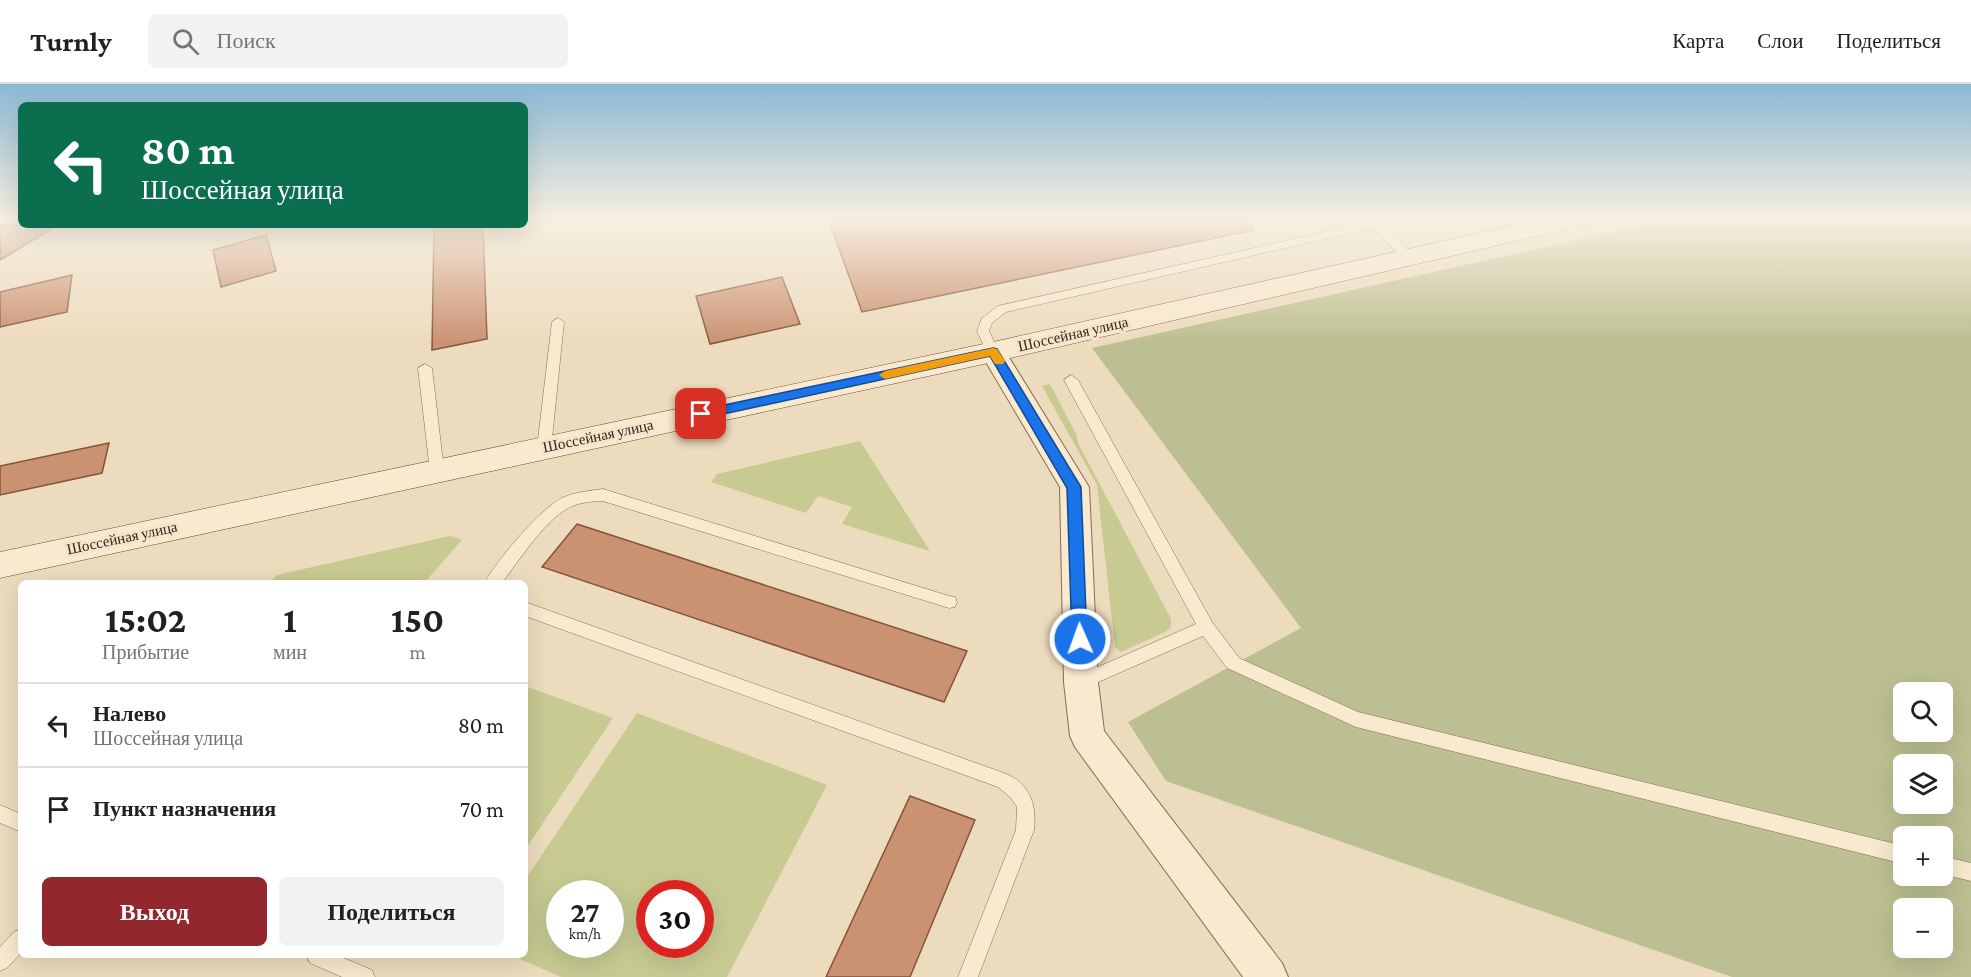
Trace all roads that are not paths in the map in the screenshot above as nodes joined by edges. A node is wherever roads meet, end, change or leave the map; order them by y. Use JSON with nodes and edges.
{"nodes":[{"id":1,"x":1222,"y":260,"type":"edge"},
{"id":2,"x":1396,"y":260,"type":"edge"},
{"id":3,"x":558,"y":322,"type":"dead end"},
{"id":4,"x":993,"y":352,"type":"junction"},
{"id":5,"x":425,"y":368,"type":"dead end"},
{"id":6,"x":1071,"y":380,"type":"dead end"},
{"id":7,"x":544,"y":448,"type":"junction"},
{"id":8,"x":437,"y":471,"type":"junction"},
{"id":9,"x":0,"y":565,"type":"edge"},
{"id":10,"x":495,"y":580,"type":"edge"},
{"id":11,"x":949,"y":602,"type":"dead end"},
{"id":12,"x":528,"y":610,"type":"edge"},
{"id":13,"x":1206,"y":627,"type":"junction"},
{"id":14,"x":1081,"y":682,"type":"junction"},
{"id":15,"x":0,"y":814,"type":"edge"},
{"id":16,"x":18,"y":822,"type":"edge"},
{"id":17,"x":1893,"y":852,"type":"edge"},
{"id":18,"x":1953,"y":868,"type":"edge"},
{"id":19,"x":1971,"y":872,"type":"edge"},
{"id":20,"x":18,"y":942,"type":"edge"},
{"id":21,"x":322,"y":958,"type":"edge"},
{"id":22,"x":0,"y":961,"type":"edge"},
{"id":23,"x":365,"y":977,"type":"edge"},
{"id":24,"x":968,"y":977,"type":"edge"},
{"id":25,"x":1268,"y":977,"type":"edge"}],
"edges":[{"from":1,"to":4,"type":"lane"},
{"from":2,"to":4,"type":"main road","name":"Шоссейная улица"},
{"from":3,"to":7,"type":"lane"},
{"from":4,"to":7,"type":"main road","name":"Шоссейная улица"},
{"from":4,"to":14,"type":"street"},
{"from":5,"to":8,"type":"lane"},
{"from":6,"to":13,"type":"lane"},
{"from":7,"to":8,"type":"main road","name":"Шоссейная улица"},
{"from":8,"to":9,"type":"main road","name":"Шоссейная улица"},
{"from":10,"to":11,"type":"lane"},
{"from":12,"to":24,"type":"lane"},
{"from":13,"to":14,"type":"lane"},
{"from":13,"to":17,"type":"lane"},
{"from":14,"to":25,"type":"street"},
{"from":15,"to":16,"type":"lane"},
{"from":18,"to":19,"type":"lane"},
{"from":20,"to":22,"type":"lane"},
{"from":21,"to":23,"type":"lane"}]}
